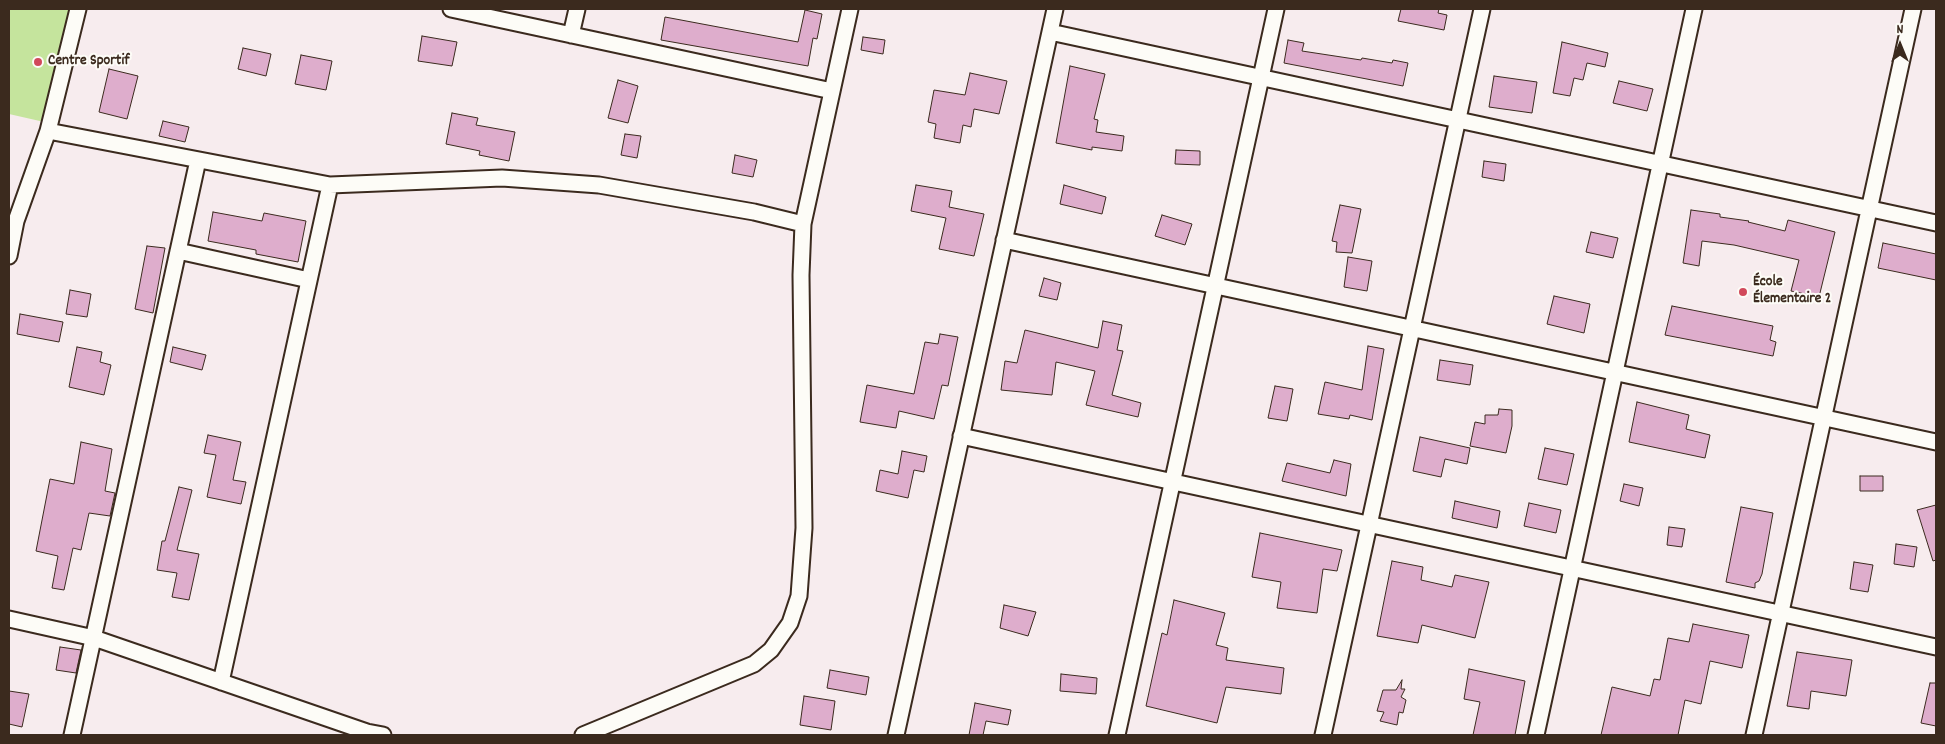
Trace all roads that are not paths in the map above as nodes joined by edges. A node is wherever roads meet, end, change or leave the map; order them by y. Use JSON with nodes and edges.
{"nodes":[{"id":1,"x":78,"y":9,"type":"edge"},
{"id":2,"x":451,"y":9,"type":"edge"},
{"id":3,"x":577,"y":9,"type":"edge"},
{"id":4,"x":850,"y":9,"type":"edge"},
{"id":5,"x":1055,"y":9,"type":"edge"},
{"id":6,"x":1276,"y":9,"type":"edge"},
{"id":7,"x":1482,"y":9,"type":"edge"},
{"id":8,"x":1694,"y":9,"type":"edge"},
{"id":9,"x":1908,"y":10,"type":"edge"},
{"id":10,"x":1050,"y":32,"type":"junction"},
{"id":11,"x":571,"y":35,"type":"junction"},
{"id":12,"x":1261,"y":77,"type":"junction"},
{"id":13,"x":832,"y":91,"type":"junction"},
{"id":14,"x":1458,"y":120,"type":"junction"},
{"id":15,"x":48,"y":131,"type":"junction"},
{"id":16,"x":198,"y":160,"type":"junction"},
{"id":17,"x":1660,"y":164,"type":"junction"},
{"id":18,"x":330,"y":185,"type":"junction"},
{"id":19,"x":1869,"y":209,"type":"junction"},
{"id":20,"x":12,"y":220,"type":"edge"},
{"id":21,"x":1936,"y":223,"type":"edge"},
{"id":22,"x":803,"y":224,"type":"junction"},
{"id":23,"x":1004,"y":240,"type":"junction"},
{"id":24,"x":178,"y":252,"type":"junction"},
{"id":25,"x":9,"y":256,"type":"edge"},
{"id":26,"x":310,"y":280,"type":"junction"},
{"id":27,"x":1216,"y":286,"type":"junction"},
{"id":28,"x":1412,"y":328,"type":"junction"},
{"id":29,"x":1615,"y":372,"type":"junction"},
{"id":30,"x":1824,"y":417,"type":"junction"},
{"id":31,"x":961,"y":436,"type":"junction"},
{"id":32,"x":1936,"y":442,"type":"edge"},
{"id":33,"x":1173,"y":482,"type":"junction"},
{"id":34,"x":1369,"y":524,"type":"junction"},
{"id":35,"x":1572,"y":568,"type":"junction"},
{"id":36,"x":1780,"y":614,"type":"junction"},
{"id":37,"x":9,"y":619,"type":"edge"},
{"id":38,"x":94,"y":638,"type":"junction"},
{"id":39,"x":1936,"y":647,"type":"edge"},
{"id":40,"x":221,"y":682,"type":"junction"},
{"id":41,"x":367,"y":734,"type":"edge"},
{"id":42,"x":72,"y":735,"type":"edge"},
{"id":43,"x":383,"y":735,"type":"edge"},
{"id":44,"x":583,"y":735,"type":"edge"},
{"id":45,"x":896,"y":735,"type":"edge"},
{"id":46,"x":1118,"y":735,"type":"edge"},
{"id":47,"x":1326,"y":735,"type":"edge"},
{"id":48,"x":1536,"y":735,"type":"edge"},
{"id":49,"x":1754,"y":735,"type":"edge"}],
"edges":[{"from":1,"to":15,"type":"street"},
{"from":2,"to":11,"type":"street"},
{"from":3,"to":11,"type":"street"},
{"from":4,"to":13,"type":"street"},
{"from":5,"to":10,"type":"street"},
{"from":6,"to":12,"type":"street"},
{"from":7,"to":14,"type":"street"},
{"from":8,"to":17,"type":"street"},
{"from":9,"to":19,"type":"street"},
{"from":10,"to":12,"type":"street"},
{"from":10,"to":23,"type":"street"},
{"from":11,"to":13,"type":"street"},
{"from":12,"to":14,"type":"street"},
{"from":12,"to":27,"type":"street"},
{"from":13,"to":22,"type":"street"},
{"from":14,"to":17,"type":"street"},
{"from":14,"to":28,"type":"street"},
{"from":15,"to":16,"type":"street"},
{"from":15,"to":20,"type":"street"},
{"from":16,"to":18,"type":"street"},
{"from":16,"to":24,"type":"street"},
{"from":17,"to":19,"type":"street"},
{"from":17,"to":29,"type":"street"},
{"from":18,"to":22,"type":"street"},
{"from":18,"to":26,"type":"street"},
{"from":19,"to":21,"type":"street"},
{"from":19,"to":30,"type":"street"},
{"from":20,"to":25,"type":"street"},
{"from":22,"to":44,"type":"street"},
{"from":23,"to":27,"type":"street"},
{"from":23,"to":31,"type":"street"},
{"from":24,"to":26,"type":"street"},
{"from":24,"to":38,"type":"street"},
{"from":26,"to":40,"type":"street"},
{"from":27,"to":28,"type":"street"},
{"from":27,"to":33,"type":"street"},
{"from":28,"to":29,"type":"street"},
{"from":28,"to":34,"type":"street"},
{"from":29,"to":30,"type":"street"},
{"from":29,"to":35,"type":"street"},
{"from":30,"to":32,"type":"street"},
{"from":30,"to":36,"type":"street"},
{"from":31,"to":33,"type":"street"},
{"from":31,"to":45,"type":"street"},
{"from":33,"to":34,"type":"street"},
{"from":33,"to":46,"type":"street"},
{"from":34,"to":35,"type":"street"},
{"from":34,"to":47,"type":"street"},
{"from":35,"to":36,"type":"street"},
{"from":35,"to":48,"type":"street"},
{"from":36,"to":39,"type":"street"},
{"from":36,"to":49,"type":"street"},
{"from":37,"to":38,"type":"street"},
{"from":38,"to":40,"type":"street"},
{"from":38,"to":42,"type":"street"},
{"from":40,"to":41,"type":"street"},
{"from":41,"to":43,"type":"street"}]}
